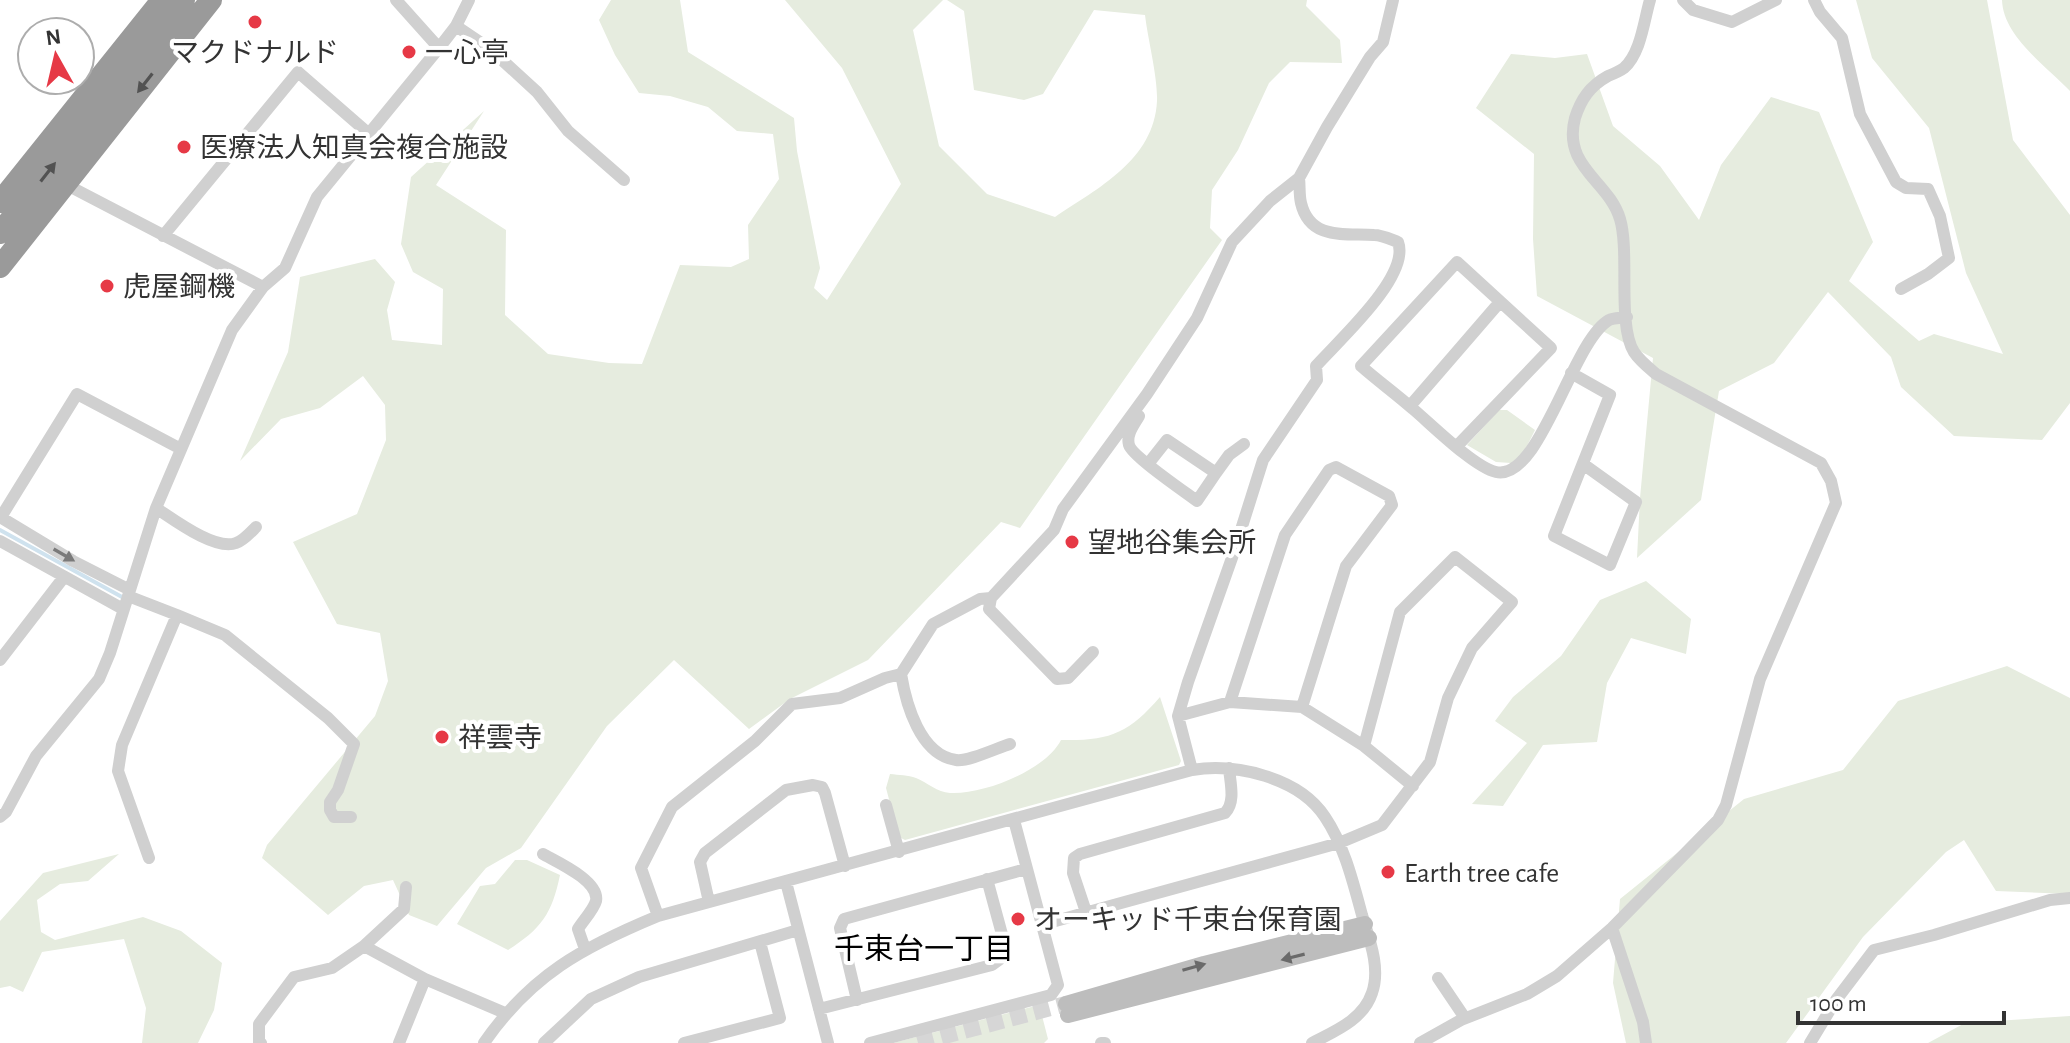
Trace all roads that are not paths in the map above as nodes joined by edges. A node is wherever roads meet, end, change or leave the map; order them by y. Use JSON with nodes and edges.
{"nodes":[{"id":1,"x":155,"y":0,"type":"edge"},
{"id":2,"x":162,"y":0,"type":"edge"},
{"id":3,"x":184,"y":0,"type":"edge"},
{"id":4,"x":211,"y":0,"type":"edge"},
{"id":5,"x":396,"y":0,"type":"edge"},
{"id":6,"x":469,"y":0,"type":"edge"},
{"id":7,"x":1393,"y":0,"type":"edge"},
{"id":8,"x":1650,"y":0,"type":"edge"},
{"id":9,"x":1683,"y":0,"type":"edge"},
{"id":10,"x":1776,"y":0,"type":"edge"},
{"id":11,"x":1814,"y":0,"type":"edge"},
{"id":12,"x":456,"y":26,"type":"junction"},
{"id":13,"x":439,"y":48,"type":"junction"},
{"id":14,"x":368,"y":133,"type":"junction"},
{"id":15,"x":1299,"y":178,"type":"junction"},
{"id":16,"x":624,"y":180,"type":"dead end"},
{"id":17,"x":65,"y":184,"type":"junction"},
{"id":18,"x":0,"y":195,"type":"edge"},
{"id":19,"x":0,"y":202,"type":"edge"},
{"id":20,"x":0,"y":233,"type":"edge"},
{"id":21,"x":163,"y":236,"type":"junction"},
{"id":22,"x":0,"y":267,"type":"edge"},
{"id":23,"x":263,"y":287,"type":"junction"},
{"id":24,"x":1901,"y":289,"type":"dead end"},
{"id":25,"x":1499,"y":303,"type":"junction"},
{"id":26,"x":1627,"y":317,"type":"junction"},
{"id":27,"x":1571,"y":373,"type":"junction"},
{"id":28,"x":1147,"y":394,"type":"junction"},
{"id":29,"x":1410,"y":406,"type":"junction"},
{"id":30,"x":1244,"y":444,"type":"dead end"},
{"id":31,"x":1457,"y":446,"type":"junction"},
{"id":32,"x":181,"y":449,"type":"junction"},
{"id":33,"x":1148,"y":464,"type":"junction"},
{"id":34,"x":1583,"y":464,"type":"junction"},
{"id":35,"x":1216,"y":473,"type":"junction"},
{"id":36,"x":156,"y":508,"type":"junction"},
{"id":37,"x":0,"y":517,"type":"edge"},
{"id":38,"x":256,"y":527,"type":"dead end"},
{"id":39,"x":0,"y":541,"type":"edge"},
{"id":40,"x":64,"y":577,"type":"junction"},
{"id":41,"x":129,"y":593,"type":"junction"},
{"id":42,"x":991,"y":598,"type":"junction"},
{"id":43,"x":123,"y":609,"type":"junction"},
{"id":44,"x":177,"y":615,"type":"junction"},
{"id":45,"x":1093,"y":652,"type":"dead end"},
{"id":46,"x":0,"y":660,"type":"edge"},
{"id":47,"x":901,"y":674,"type":"junction"},
{"id":48,"x":1230,"y":702,"type":"junction"},
{"id":49,"x":1302,"y":707,"type":"junction"},
{"id":50,"x":1178,"y":716,"type":"junction"},
{"id":51,"x":1010,"y":744,"type":"dead end"},
{"id":52,"x":1364,"y":746,"type":"junction"},
{"id":53,"x":1229,"y":768,"type":"junction"},
{"id":54,"x":1192,"y":770,"type":"junction"},
{"id":55,"x":1413,"y":786,"type":"junction"},
{"id":56,"x":886,"y":805,"type":"dead end"},
{"id":57,"x":0,"y":817,"type":"edge"},
{"id":58,"x":351,"y":817,"type":"dead end"},
{"id":59,"x":1014,"y":820,"type":"junction"},
{"id":60,"x":1339,"y":843,"type":"junction"},
{"id":61,"x":899,"y":852,"type":"junction"},
{"id":62,"x":543,"y":854,"type":"dead end"},
{"id":63,"x":149,"y":858,"type":"dead end"},
{"id":64,"x":845,"y":866,"type":"junction"},
{"id":65,"x":1026,"y":869,"type":"junction"},
{"id":66,"x":987,"y":879,"type":"junction"},
{"id":67,"x":786,"y":882,"type":"junction"},
{"id":68,"x":406,"y":887,"type":"dead end"},
{"id":69,"x":2070,"y":898,"type":"edge"},
{"id":70,"x":709,"y":902,"type":"junction"},
{"id":71,"x":1086,"y":912,"type":"junction"},
{"id":72,"x":658,"y":916,"type":"junction"},
{"id":73,"x":1041,"y":925,"type":"junction"},
{"id":74,"x":1612,"y":928,"type":"junction"},
{"id":75,"x":798,"y":930,"type":"junction"},
{"id":76,"x":1367,"y":931,"type":"junction"},
{"id":77,"x":760,"y":942,"type":"junction"},
{"id":78,"x":364,"y":946,"type":"junction"},
{"id":79,"x":585,"y":949,"type":"junction"},
{"id":80,"x":1438,"y":978,"type":"dead end"},
{"id":81,"x":425,"y":979,"type":"junction"},
{"id":82,"x":857,"y":1000,"type":"junction"},
{"id":83,"x":819,"y":1009,"type":"junction"},
{"id":84,"x":1067,"y":1010,"type":"tunnel mouth"},
{"id":85,"x":505,"y":1013,"type":"junction"},
{"id":86,"x":1465,"y":1018,"type":"junction"},
{"id":87,"x":261,"y":1043,"type":"edge"},
{"id":88,"x":399,"y":1043,"type":"edge"},
{"id":89,"x":484,"y":1043,"type":"edge"},
{"id":90,"x":544,"y":1043,"type":"edge"},
{"id":91,"x":684,"y":1043,"type":"edge"},
{"id":92,"x":828,"y":1043,"type":"edge"},
{"id":93,"x":870,"y":1043,"type":"edge"},
{"id":94,"x":1312,"y":1043,"type":"edge"},
{"id":95,"x":1420,"y":1043,"type":"edge"},
{"id":96,"x":1646,"y":1043,"type":"edge"},
{"id":97,"x":1810,"y":1043,"type":"edge"}],
"edges":[{"from":1,"to":18,"type":"highway"},
{"from":2,"to":19,"type":"highway"},
{"from":20,"to":3,"type":"highway","one_way":true},
{"from":4,"to":17,"type":"highway","one_way":true},
{"from":5,"to":13,"type":"street"},
{"from":6,"to":12,"type":"street"},
{"from":7,"to":15,"type":"street"},
{"from":8,"to":26,"type":"street"},
{"from":9,"to":10,"type":"street"},
{"from":11,"to":24,"type":"street"},
{"from":12,"to":13,"type":"street"},
{"from":12,"to":16,"type":"street"},
{"from":13,"to":14,"type":"street"},
{"from":14,"to":21,"type":"street"},
{"from":14,"to":23,"type":"street"},
{"from":15,"to":28,"type":"street"},
{"from":15,"to":50,"type":"street"},
{"from":17,"to":21,"type":"street"},
{"from":17,"to":22,"type":"highway"},
{"from":21,"to":23,"type":"street"},
{"from":23,"to":32,"type":"street"},
{"from":25,"to":29,"type":"street"},
{"from":25,"to":29,"type":"street"},
{"from":25,"to":31,"type":"street"},
{"from":26,"to":27,"type":"street"},
{"from":26,"to":74,"type":"street"},
{"from":27,"to":31,"type":"street"},
{"from":27,"to":34,"type":"street"},
{"from":28,"to":33,"type":"street"},
{"from":28,"to":42,"type":"street"},
{"from":29,"to":31,"type":"street"},
{"from":30,"to":35,"type":"street"},
{"from":32,"to":36,"type":"street"},
{"from":32,"to":37,"type":"street"},
{"from":33,"to":35,"type":"street"},
{"from":33,"to":35,"type":"street"},
{"from":34,"to":34,"type":"street"},
{"from":36,"to":38,"type":"street"},
{"from":36,"to":41,"type":"street"},
{"from":37,"to":41,"type":"street","one_way":true},
{"from":39,"to":40,"type":"street"},
{"from":40,"to":43,"type":"street"},
{"from":40,"to":46,"type":"street"},
{"from":41,"to":43,"type":"street"},
{"from":41,"to":44,"type":"street"},
{"from":42,"to":45,"type":"street"},
{"from":42,"to":47,"type":"street"},
{"from":43,"to":57,"type":"street"},
{"from":44,"to":58,"type":"street"},
{"from":44,"to":63,"type":"street"},
{"from":47,"to":51,"type":"street"},
{"from":47,"to":72,"type":"street"},
{"from":48,"to":49,"type":"street"},
{"from":48,"to":49,"type":"street"},
{"from":48,"to":50,"type":"street"},
{"from":49,"to":52,"type":"street"},
{"from":50,"to":54,"type":"street"},
{"from":52,"to":55,"type":"street"},
{"from":52,"to":55,"type":"street"},
{"from":53,"to":54,"type":"street"},
{"from":53,"to":60,"type":"street"},
{"from":53,"to":71,"type":"street"},
{"from":54,"to":59,"type":"street"},
{"from":55,"to":60,"type":"street"},
{"from":56,"to":61,"type":"street"},
{"from":59,"to":61,"type":"street"},
{"from":59,"to":65,"type":"street"},
{"from":60,"to":71,"type":"street"},
{"from":60,"to":76,"type":"street"},
{"from":61,"to":64,"type":"street"},
{"from":62,"to":79,"type":"street"},
{"from":64,"to":67,"type":"street"},
{"from":64,"to":70,"type":"street"},
{"from":65,"to":66,"type":"street"},
{"from":65,"to":73,"type":"street"},
{"from":66,"to":82,"type":"street"},
{"from":66,"to":82,"type":"street"},
{"from":67,"to":70,"type":"street"},
{"from":67,"to":75,"type":"street"},
{"from":68,"to":78,"type":"street"},
{"from":69,"to":97,"type":"street"},
{"from":70,"to":72,"type":"street"},
{"from":71,"to":73,"type":"street"},
{"from":72,"to":79,"type":"street"},
{"from":73,"to":93,"type":"street"},
{"from":74,"to":86,"type":"street"},
{"from":74,"to":96,"type":"street"},
{"from":75,"to":77,"type":"street"},
{"from":75,"to":83,"type":"street"},
{"from":76,"to":84,"type":"street"},
{"from":76,"to":94,"type":"street"},
{"from":77,"to":90,"type":"street"},
{"from":77,"to":91,"type":"street"},
{"from":78,"to":81,"type":"street"},
{"from":78,"to":87,"type":"street"},
{"from":79,"to":85,"type":"street"},
{"from":80,"to":86,"type":"street"},
{"from":81,"to":85,"type":"street"},
{"from":81,"to":88,"type":"street"},
{"from":82,"to":83,"type":"street"},
{"from":83,"to":92,"type":"street"},
{"from":85,"to":89,"type":"street"},
{"from":86,"to":95,"type":"street"}]}
